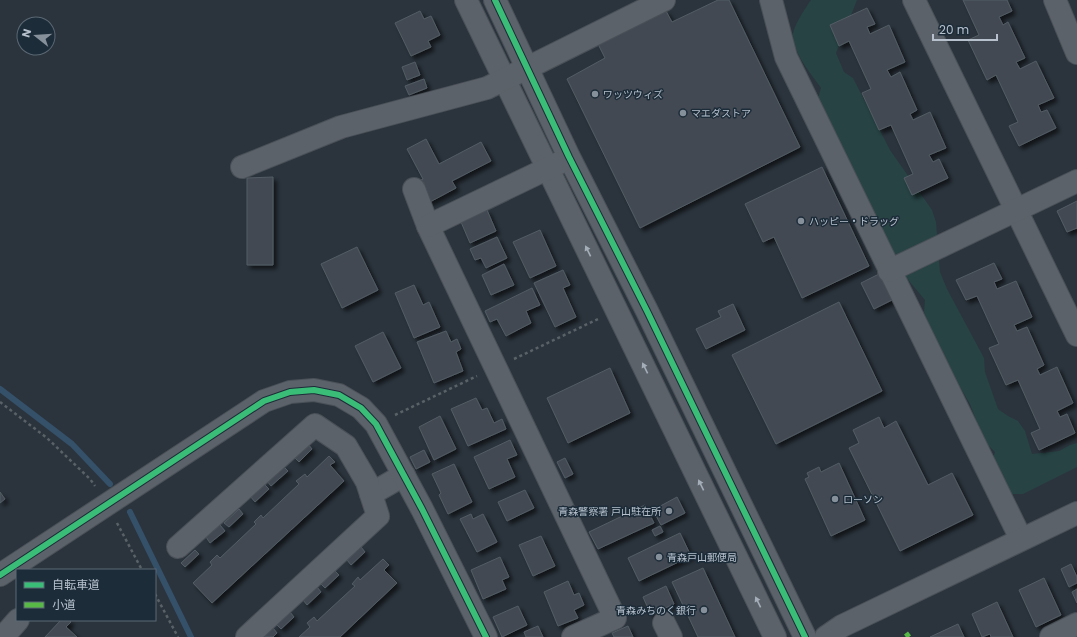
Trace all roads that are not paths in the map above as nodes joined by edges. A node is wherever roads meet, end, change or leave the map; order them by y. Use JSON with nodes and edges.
{"nodes":[{"id":1,"x":466,"y":0,"type":"edge"},
{"id":2,"x":495,"y":0,"type":"edge"},
{"id":3,"x":664,"y":0,"type":"edge"},
{"id":4,"x":771,"y":0,"type":"edge"},
{"id":5,"x":914,"y":0,"type":"edge"},
{"id":6,"x":1055,"y":0,"type":"edge"},
{"id":7,"x":1077,"y":53,"type":"edge"},
{"id":8,"x":527,"y":68,"type":"junction"},
{"id":9,"x":504,"y":79,"type":"junction"},
{"id":10,"x":569,"y":157,"type":"junction"},
{"id":11,"x":242,"y":167,"type":"dead end"},
{"id":12,"x":547,"y":169,"type":"junction"},
{"id":13,"x":1077,"y":181,"type":"edge"},
{"id":14,"x":414,"y":189,"type":"dead end"},
{"id":15,"x":1016,"y":211,"type":"junction"},
{"id":16,"x":428,"y":226,"type":"junction"},
{"id":17,"x":889,"y":271,"type":"junction"},
{"id":18,"x":1077,"y":335,"type":"edge"},
{"id":19,"x":404,"y":475,"type":"junction"},
{"id":20,"x":371,"y":494,"type":"junction"},
{"id":21,"x":1077,"y":513,"type":"edge"},
{"id":22,"x":1021,"y":540,"type":"junction"},
{"id":23,"x":178,"y":547,"type":"dead end"},
{"id":24,"x":0,"y":575,"type":"edge"},
{"id":25,"x":17,"y":621,"type":"edge"},
{"id":26,"x":1077,"y":624,"type":"edge"},
{"id":27,"x":2,"y":637,"type":"edge"},
{"id":28,"x":247,"y":637,"type":"edge"},
{"id":29,"x":486,"y":637,"type":"edge"},
{"id":30,"x":573,"y":637,"type":"edge"},
{"id":31,"x":775,"y":637,"type":"edge"},
{"id":32,"x":805,"y":637,"type":"edge"},
{"id":33,"x":826,"y":637,"type":"edge"},
{"id":34,"x":1051,"y":637,"type":"edge"}],
"edges":[{"from":1,"to":9,"type":"street"},
{"from":2,"to":8,"type":"street"},
{"from":3,"to":8,"type":"street"},
{"from":4,"to":17,"type":"street"},
{"from":5,"to":15,"type":"street"},
{"from":6,"to":7,"type":"street"},
{"from":8,"to":9,"type":"street"},
{"from":8,"to":10,"type":"street"},
{"from":9,"to":11,"type":"street"},
{"from":9,"to":12,"type":"street"},
{"from":10,"to":12,"type":"street"},
{"from":10,"to":32,"type":"street"},
{"from":12,"to":16,"type":"street"},
{"from":31,"to":12,"type":"street","one_way":true},
{"from":13,"to":15,"type":"street"},
{"from":14,"to":16,"type":"street"},
{"from":15,"to":17,"type":"street"},
{"from":15,"to":18,"type":"street"},
{"from":16,"to":30,"type":"street"},
{"from":17,"to":22,"type":"street"},
{"from":19,"to":20,"type":"street"},
{"from":19,"to":24,"type":"street"},
{"from":19,"to":29,"type":"street"},
{"from":20,"to":23,"type":"street"},
{"from":20,"to":28,"type":"street"},
{"from":21,"to":22,"type":"street"},
{"from":22,"to":33,"type":"street"},
{"from":25,"to":27,"type":"street"},
{"from":26,"to":34,"type":"street"}]}
